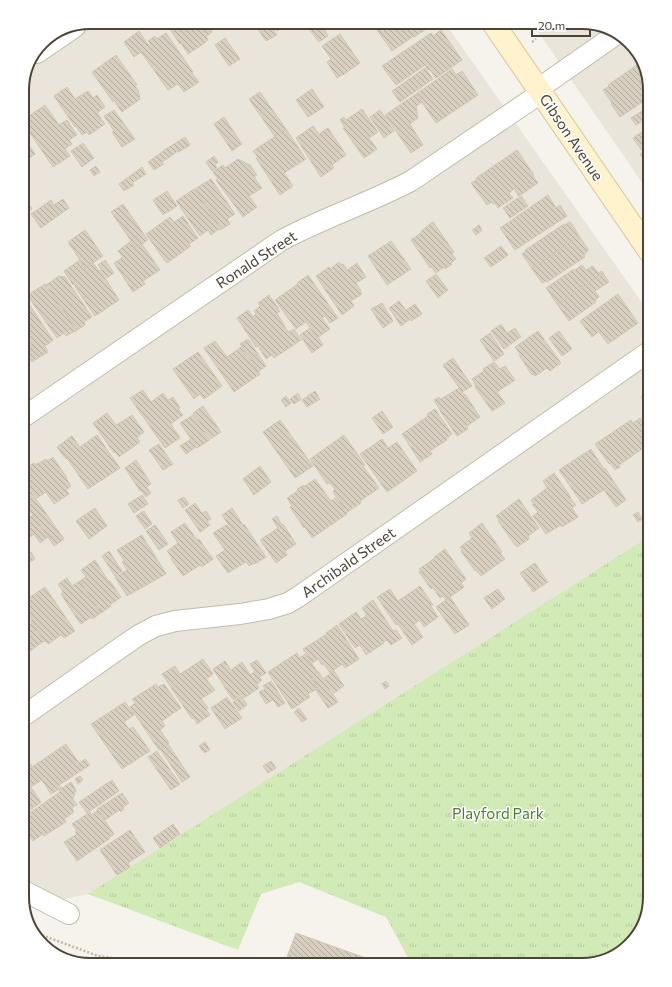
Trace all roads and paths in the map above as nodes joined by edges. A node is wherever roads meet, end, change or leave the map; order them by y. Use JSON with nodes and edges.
{"nodes":[{"id":1,"x":497,"y":29,"type":"edge"},
{"id":2,"x":61,"y":37,"type":"edge"},
{"id":3,"x":612,"y":37,"type":"edge"},
{"id":4,"x":50,"y":44,"type":"edge"},
{"id":5,"x":540,"y":91,"type":"junction"},
{"id":6,"x":643,"y":242,"type":"edge"},
{"id":7,"x":643,"y":355,"type":"edge"},
{"id":8,"x":29,"y":413,"type":"edge"},
{"id":9,"x":29,"y":712,"type":"edge"},
{"id":10,"x":29,"y":894,"type":"edge"},
{"id":11,"x":69,"y":914,"type":"dead end"},
{"id":12,"x":43,"y":935,"type":"edge"},
{"id":13,"x":113,"y":958,"type":"edge"}],
"edges":[{"from":1,"to":5,"type":"main road","name":"Gibson Avenue"},
{"from":2,"to":4,"type":"street"},
{"from":3,"to":5,"type":"street","name":"Ronald Street"},
{"from":5,"to":6,"type":"main road","name":"Gibson Avenue"},
{"from":5,"to":8,"type":"street","name":"Ronald Street"},
{"from":7,"to":9,"type":"street","name":"Archibald Street"},
{"from":10,"to":11,"type":"street"},
{"from":12,"to":13,"type":"path"}]}
